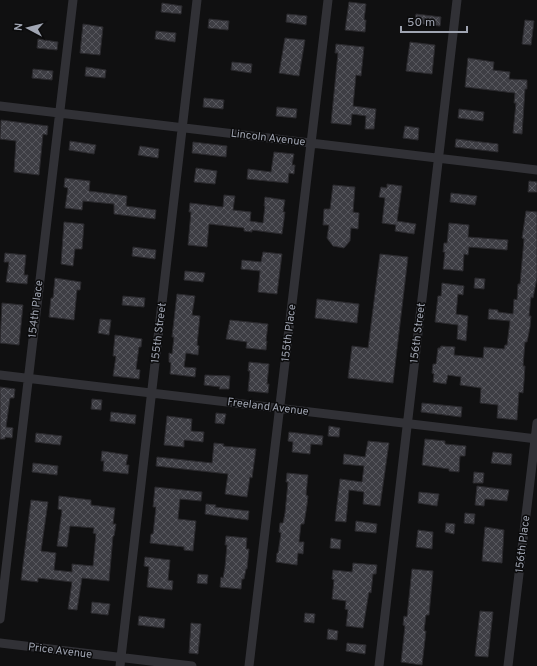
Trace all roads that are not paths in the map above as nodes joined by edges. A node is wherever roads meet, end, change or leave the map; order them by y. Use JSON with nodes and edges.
{"nodes":[{"id":1,"x":73,"y":0,"type":"edge"},
{"id":2,"x":197,"y":0,"type":"edge"},
{"id":3,"x":328,"y":0,"type":"edge"},
{"id":4,"x":457,"y":0,"type":"edge"},
{"id":5,"x":0,"y":106,"type":"edge"},
{"id":6,"x":60,"y":113,"type":"junction"},
{"id":7,"x":182,"y":128,"type":"junction"},
{"id":8,"x":311,"y":143,"type":"junction"},
{"id":9,"x":439,"y":158,"type":"junction"},
{"id":10,"x":537,"y":170,"type":"edge"},
{"id":11,"x":0,"y":375,"type":"edge"},
{"id":12,"x":28,"y":378,"type":"junction"},
{"id":13,"x":152,"y":393,"type":"junction"},
{"id":14,"x":280,"y":408,"type":"junction"},
{"id":15,"x":537,"y":422,"type":"edge"},
{"id":16,"x":407,"y":423,"type":"junction"},
{"id":17,"x":536,"y":438,"type":"edge"},
{"id":18,"x":0,"y":618,"type":"edge"},
{"id":19,"x":0,"y":644,"type":"edge"},
{"id":20,"x":120,"y":662,"type":"edge"},
{"id":21,"x":192,"y":666,"type":"edge"},
{"id":22,"x":249,"y":666,"type":"edge"},
{"id":23,"x":379,"y":666,"type":"edge"},
{"id":24,"x":508,"y":666,"type":"edge"}],
"edges":[{"from":1,"to":6,"type":"street","name":"154th Place"},
{"from":2,"to":7,"type":"street","name":"155th Street"},
{"from":3,"to":8,"type":"street","name":"155th Place"},
{"from":4,"to":9,"type":"street","name":"156th Street"},
{"from":5,"to":6,"type":"street","name":"Lincoln Avenue"},
{"from":6,"to":7,"type":"street","name":"Lincoln Avenue"},
{"from":6,"to":12,"type":"street","name":"154th Place"},
{"from":7,"to":8,"type":"street","name":"Lincoln Avenue"},
{"from":7,"to":13,"type":"street","name":"155th Street"},
{"from":8,"to":9,"type":"street","name":"Lincoln Avenue"},
{"from":8,"to":14,"type":"street","name":"155th Place"},
{"from":9,"to":10,"type":"street","name":"Lincoln Avenue"},
{"from":9,"to":16,"type":"street","name":"156th Street"},
{"from":11,"to":12,"type":"street","name":"Freeland Avenue"},
{"from":12,"to":13,"type":"street","name":"Freeland Avenue"},
{"from":12,"to":18,"type":"street","name":"154th Place"},
{"from":13,"to":14,"type":"street","name":"Freeland Avenue"},
{"from":13,"to":20,"type":"street","name":"155th Street"},
{"from":14,"to":16,"type":"street","name":"Freeland Avenue"},
{"from":14,"to":22,"type":"street","name":"155th Place"},
{"from":15,"to":17,"type":"street","name":"156th Place"},
{"from":16,"to":17,"type":"street","name":"Freeland Avenue"},
{"from":16,"to":23,"type":"street","name":"156th Street"},
{"from":17,"to":24,"type":"street","name":"156th Place"},
{"from":19,"to":20,"type":"street","name":"Price Avenue"},
{"from":20,"to":21,"type":"street","name":"Price Avenue"}]}
